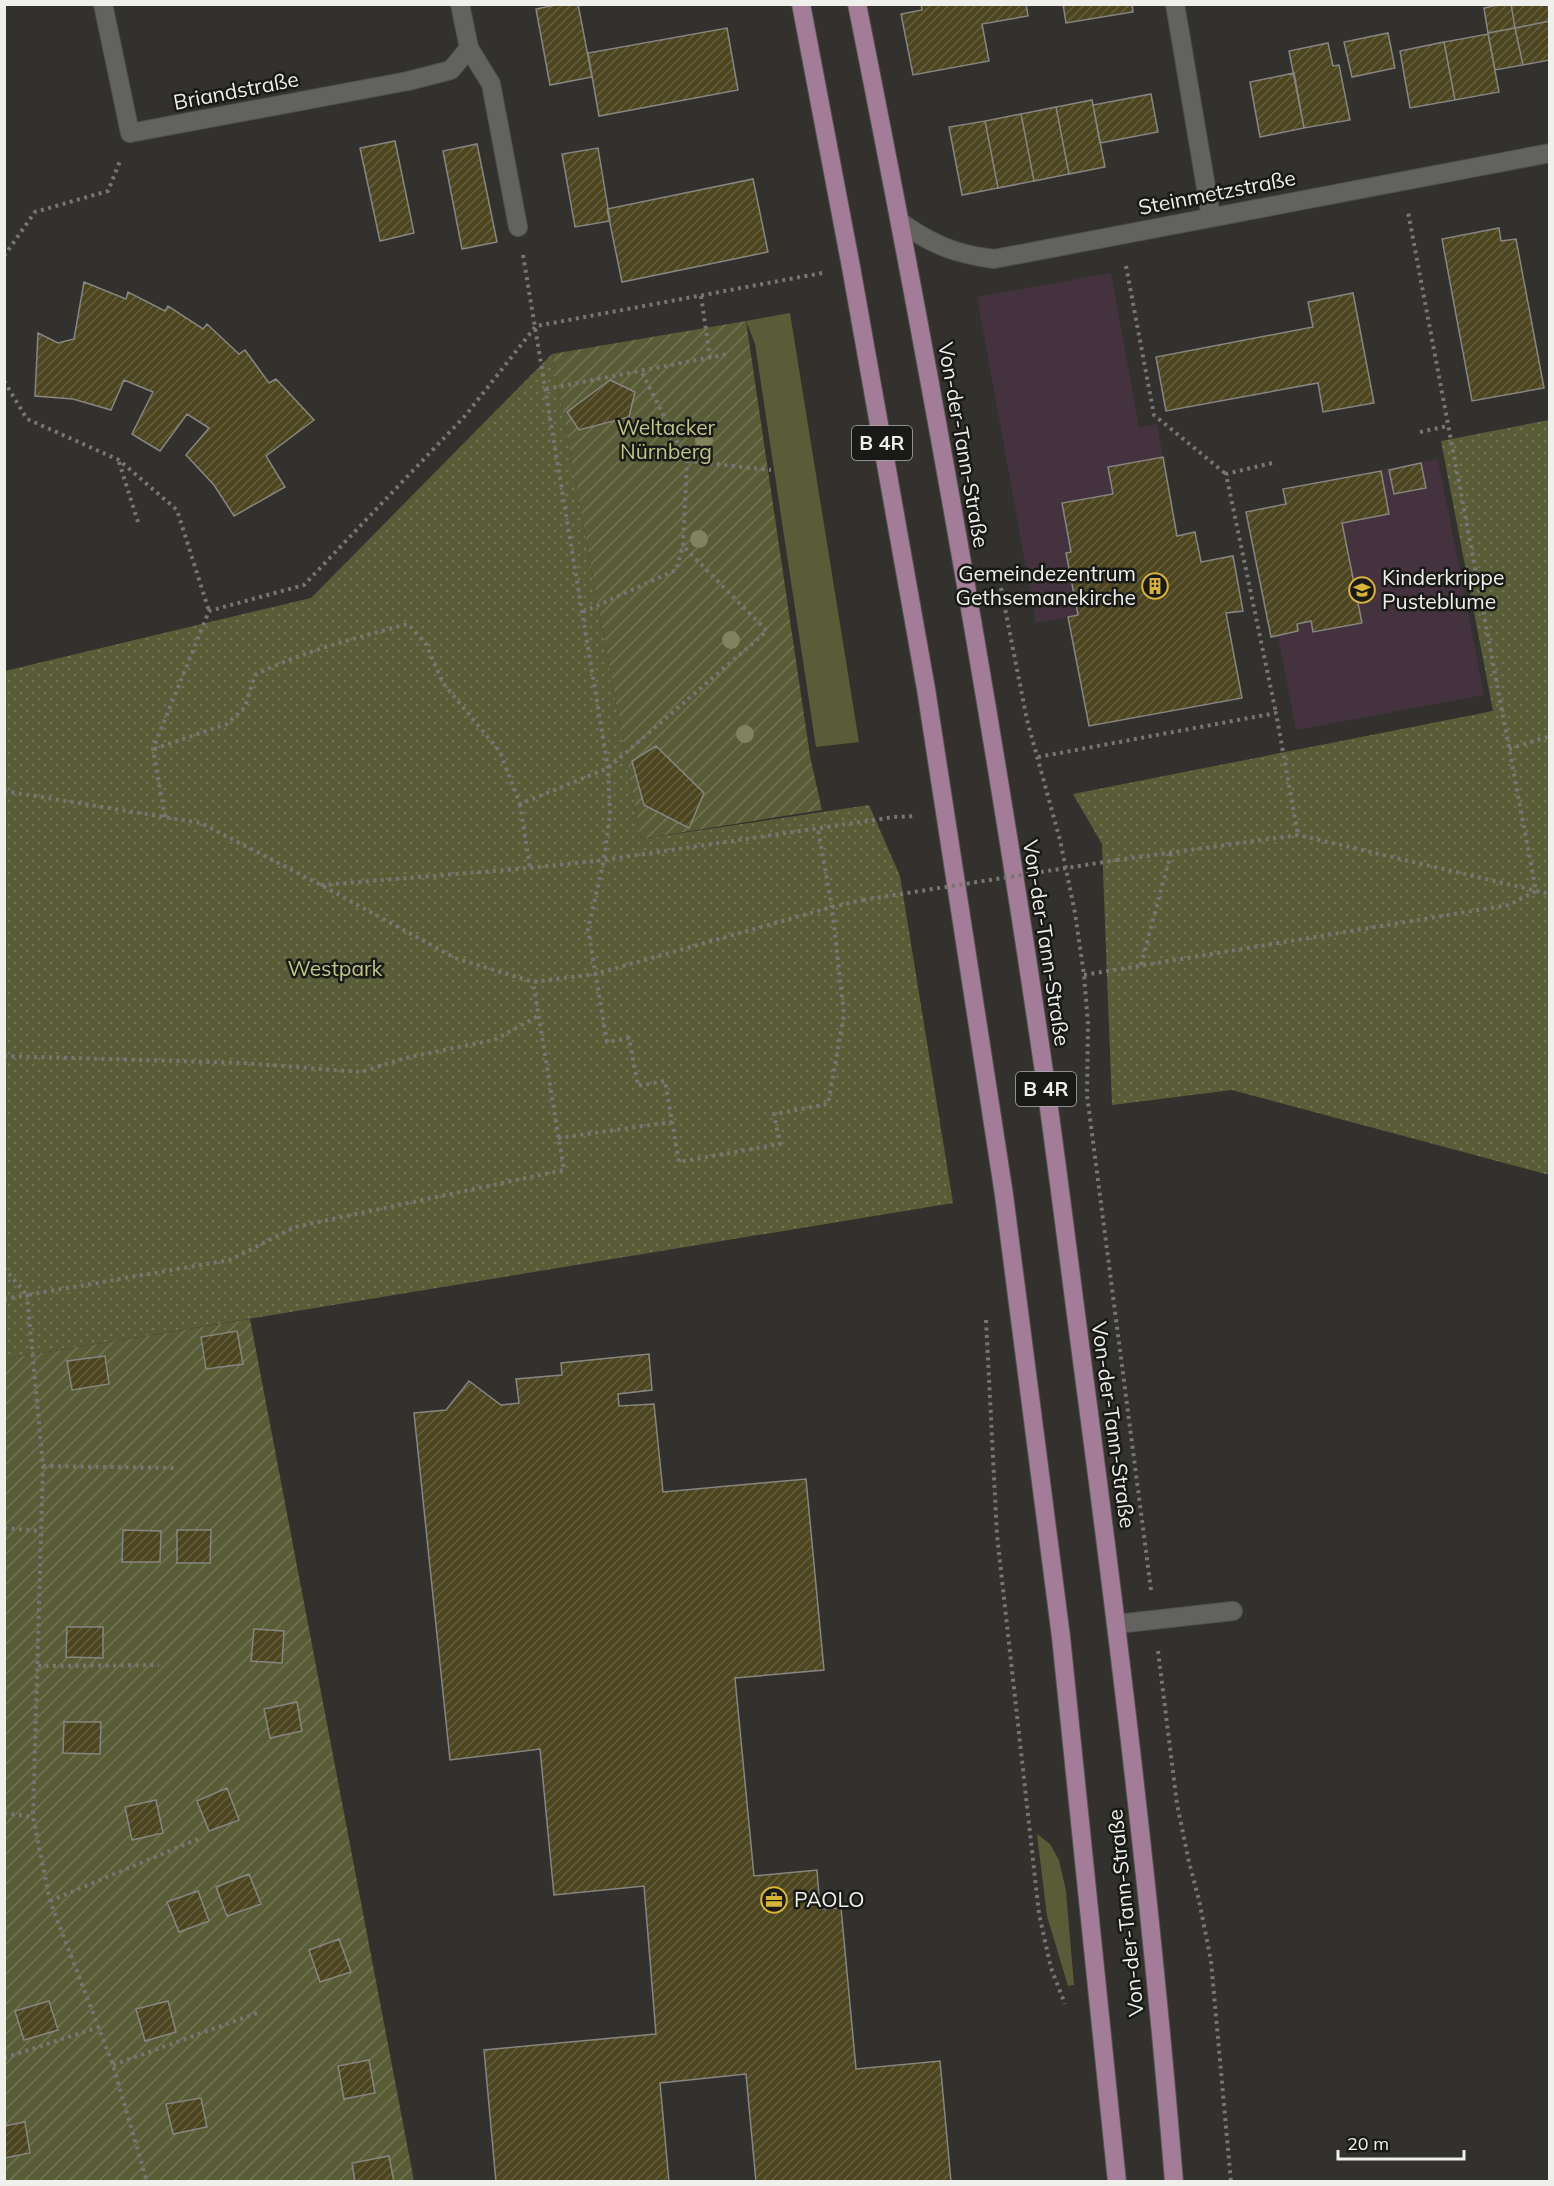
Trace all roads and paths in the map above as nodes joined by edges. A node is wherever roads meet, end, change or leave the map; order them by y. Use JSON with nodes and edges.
{"nodes":[{"id":1,"x":102,"y":4,"type":"edge"},
{"id":2,"x":460,"y":4,"type":"edge"},
{"id":3,"x":801,"y":4,"type":"edge"},
{"id":4,"x":857,"y":4,"type":"edge"},
{"id":5,"x":1175,"y":4,"type":"edge"},
{"id":6,"x":470,"y":48,"type":"junction"},
{"id":7,"x":130,"y":133,"type":"junction"},
{"id":8,"x":1550,"y":153,"type":"edge"},
{"id":9,"x":1402,"y":180,"type":"junction"},
{"id":10,"x":1211,"y":217,"type":"junction"},
{"id":11,"x":900,"y":222,"type":"junction"},
{"id":12,"x":518,"y":227,"type":"joint"},
{"id":13,"x":1120,"y":235,"type":"junction"},
{"id":14,"x":4,"y":256,"type":"edge"},
{"id":15,"x":851,"y":267,"type":"junction"},
{"id":16,"x":701,"y":296,"type":"junction"},
{"id":17,"x":536,"y":326,"type":"junction"},
{"id":18,"x":728,"y":354,"type":"dead end"},
{"id":19,"x":710,"y":358,"type":"junction"},
{"id":20,"x":641,"y":371,"type":"junction"},
{"id":21,"x":4,"y":381,"type":"edge"},
{"id":22,"x":546,"y":389,"type":"junction"},
{"id":23,"x":1448,"y":426,"type":"junction"},
{"id":24,"x":1420,"y":432,"type":"dead end"},
{"id":25,"x":119,"y":460,"type":"junction"},
{"id":26,"x":687,"y":461,"type":"junction"},
{"id":27,"x":1272,"y":463,"type":"dead end"},
{"id":28,"x":771,"y":470,"type":"dead end"},
{"id":29,"x":1226,"y":474,"type":"junction"},
{"id":30,"x":138,"y":522,"type":"dead end"},
{"id":31,"x":683,"y":546,"type":"junction"},
{"id":32,"x":209,"y":611,"type":"junction"},
{"id":33,"x":583,"y":612,"type":"junction"},
{"id":34,"x":1276,"y":713,"type":"junction"},
{"id":35,"x":1550,"y":736,"type":"edge"},
{"id":36,"x":153,"y":749,"type":"junction"},
{"id":37,"x":1509,"y":749,"type":"junction"},
{"id":38,"x":1038,"y":757,"type":"dead end"},
{"id":39,"x":608,"y":768,"type":"junction"},
{"id":40,"x":4,"y":791,"type":"edge"},
{"id":41,"x":520,"y":804,"type":"junction"},
{"id":42,"x":916,"y":805,"type":"dead end"},
{"id":43,"x":165,"y":817,"type":"junction"},
{"id":44,"x":818,"y":829,"type":"junction"},
{"id":45,"x":1298,"y":835,"type":"junction"},
{"id":46,"x":1171,"y":853,"type":"junction"},
{"id":47,"x":604,"y":860,"type":"junction"},
{"id":48,"x":530,"y":868,"type":"junction"},
{"id":49,"x":321,"y":885,"type":"junction"},
{"id":50,"x":927,"y":886,"type":"dead end"},
{"id":51,"x":1536,"y":891,"type":"junction"},
{"id":52,"x":1550,"y":894,"type":"edge"},
{"id":53,"x":929,"y":898,"type":"dead end"},
{"id":54,"x":832,"y":907,"type":"junction"},
{"id":55,"x":1141,"y":965,"type":"junction"},
{"id":56,"x":594,"y":974,"type":"junction"},
{"id":57,"x":1084,"y":975,"type":"dead end"},
{"id":58,"x":533,"y":982,"type":"junction"},
{"id":59,"x":538,"y":1016,"type":"junction"},
{"id":60,"x":4,"y":1056,"type":"edge"},
{"id":61,"x":672,"y":1122,"type":"junction"},
{"id":62,"x":558,"y":1138,"type":"junction"},
{"id":63,"x":4,"y":1268,"type":"edge"},
{"id":64,"x":27,"y":1295,"type":"junction"},
{"id":65,"x":4,"y":1299,"type":"edge"},
{"id":66,"x":986,"y":1317,"type":"dead end"},
{"id":67,"x":44,"y":1466,"type":"junction"},
{"id":68,"x":176,"y":1468,"type":"dead end"},
{"id":69,"x":4,"y":1528,"type":"edge"},
{"id":70,"x":41,"y":1531,"type":"junction"},
{"id":71,"x":1233,"y":1611,"type":"dead end"},
{"id":72,"x":1117,"y":1624,"type":"junction"},
{"id":73,"x":159,"y":1665,"type":"dead end"},
{"id":74,"x":38,"y":1666,"type":"junction"},
{"id":75,"x":4,"y":1813,"type":"edge"},
{"id":76,"x":33,"y":1817,"type":"junction"},
{"id":77,"x":198,"y":1839,"type":"dead end"},
{"id":78,"x":50,"y":1901,"type":"junction"},
{"id":79,"x":260,"y":2012,"type":"dead end"},
{"id":80,"x":1066,"y":2012,"type":"dead end"},
{"id":81,"x":99,"y":2026,"type":"junction"},
{"id":82,"x":4,"y":2058,"type":"edge"},
{"id":83,"x":113,"y":2065,"type":"junction"},
{"id":84,"x":147,"y":2181,"type":"edge"},
{"id":85,"x":1117,"y":2181,"type":"edge"},
{"id":86,"x":1174,"y":2181,"type":"edge"}],
"edges":[{"from":1,"to":7,"type":"street"},
{"from":2,"to":6,"type":"street"},
{"from":3,"to":15,"type":"main road","name":"Von-der-Tann-Straße","number":"B 4R"},
{"from":4,"to":11,"type":"main road","name":"Von-der-Tann-Straße","number":"B 4R"},
{"from":5,"to":10,"type":"street"},
{"from":6,"to":7,"type":"street","name":"Briandstraße"},
{"from":6,"to":12,"type":"street"},
{"from":7,"to":14,"type":"path"},
{"from":8,"to":9,"type":"street","name":"Steinmetzstraße"},
{"from":9,"to":10,"type":"street","name":"Steinmetzstraße"},
{"from":9,"to":23,"type":"path"},
{"from":10,"to":13,"type":"street","name":"Steinmetzstraße"},
{"from":11,"to":13,"type":"street","name":"Steinmetzstraße"},
{"from":11,"to":72,"type":"main road","name":"Von-der-Tann-Straße","number":"B 4R"},
{"from":12,"to":17,"type":"path"},
{"from":13,"to":29,"type":"path"},
{"from":15,"to":16,"type":"path"},
{"from":15,"to":85,"type":"main road","name":"Von-der-Tann-Straße","number":"B 4R"},
{"from":16,"to":17,"type":"path"},
{"from":16,"to":19,"type":"path"},
{"from":17,"to":22,"type":"path"},
{"from":17,"to":32,"type":"path"},
{"from":18,"to":19,"type":"path"},
{"from":19,"to":20,"type":"path"},
{"from":20,"to":22,"type":"path"},
{"from":20,"to":26,"type":"path"},
{"from":21,"to":25,"type":"path"},
{"from":22,"to":33,"type":"path"},
{"from":23,"to":24,"type":"path"},
{"from":23,"to":37,"type":"path"},
{"from":25,"to":30,"type":"path"},
{"from":25,"to":32,"type":"path"},
{"from":26,"to":28,"type":"path"},
{"from":26,"to":31,"type":"path"},
{"from":27,"to":29,"type":"path"},
{"from":29,"to":34,"type":"path"},
{"from":31,"to":33,"type":"path"},
{"from":31,"to":39,"type":"path"},
{"from":32,"to":36,"type":"path"},
{"from":33,"to":39,"type":"path"},
{"from":34,"to":38,"type":"path"},
{"from":34,"to":45,"type":"path"},
{"from":35,"to":37,"type":"path"},
{"from":36,"to":41,"type":"path"},
{"from":36,"to":43,"type":"path"},
{"from":37,"to":51,"type":"path"},
{"from":39,"to":41,"type":"path"},
{"from":39,"to":47,"type":"path"},
{"from":40,"to":43,"type":"path"},
{"from":41,"to":48,"type":"path"},
{"from":42,"to":44,"type":"path"},
{"from":43,"to":49,"type":"path"},
{"from":44,"to":47,"type":"path"},
{"from":44,"to":54,"type":"path"},
{"from":45,"to":46,"type":"path"},
{"from":45,"to":51,"type":"path"},
{"from":46,"to":54,"type":"path","bridge":true},
{"from":46,"to":55,"type":"path"},
{"from":47,"to":48,"type":"path"},
{"from":47,"to":56,"type":"path"},
{"from":48,"to":49,"type":"path"},
{"from":49,"to":58,"type":"path"},
{"from":50,"to":53,"type":"path"},
{"from":51,"to":52,"type":"path"},
{"from":51,"to":55,"type":"path"},
{"from":54,"to":56,"type":"path"},
{"from":54,"to":61,"type":"path"},
{"from":55,"to":57,"type":"path"},
{"from":56,"to":58,"type":"path"},
{"from":56,"to":61,"type":"path"},
{"from":58,"to":59,"type":"path"},
{"from":59,"to":60,"type":"path"},
{"from":59,"to":62,"type":"path"},
{"from":61,"to":62,"type":"path"},
{"from":62,"to":64,"type":"path"},
{"from":63,"to":64,"type":"path"},
{"from":64,"to":65,"type":"path"},
{"from":64,"to":67,"type":"path"},
{"from":66,"to":80,"type":"path"},
{"from":67,"to":68,"type":"path"},
{"from":67,"to":70,"type":"path"},
{"from":69,"to":70,"type":"path"},
{"from":70,"to":74,"type":"path"},
{"from":71,"to":72,"type":"street"},
{"from":72,"to":86,"type":"main road","name":"Von-der-Tann-Straße","number":"B 4R"},
{"from":73,"to":74,"type":"path"},
{"from":74,"to":76,"type":"path"},
{"from":75,"to":76,"type":"path"},
{"from":76,"to":78,"type":"path"},
{"from":77,"to":78,"type":"path"},
{"from":78,"to":81,"type":"path"},
{"from":79,"to":83,"type":"path"},
{"from":81,"to":82,"type":"path"},
{"from":81,"to":83,"type":"path"},
{"from":83,"to":84,"type":"path"}]}
